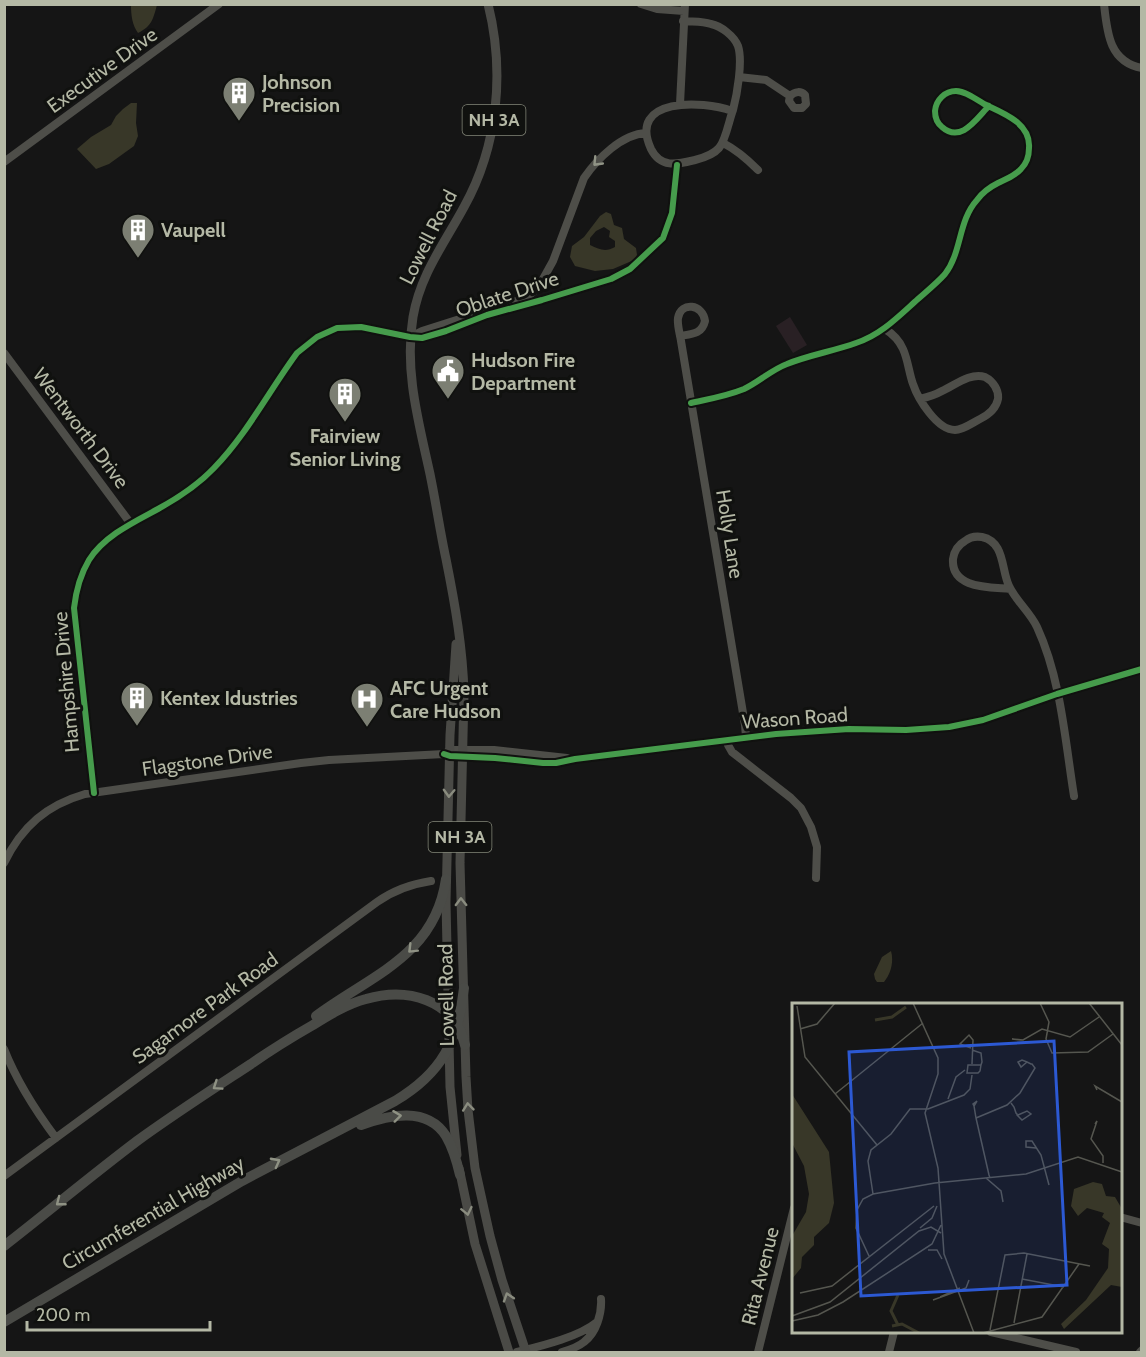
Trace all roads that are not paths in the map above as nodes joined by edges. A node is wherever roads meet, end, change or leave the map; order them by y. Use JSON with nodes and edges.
{"nodes":[{"id":1,"x":219,"y":4,"type":"edge"},
{"id":2,"x":488,"y":4,"type":"edge"},
{"id":3,"x":641,"y":4,"type":"edge"},
{"id":4,"x":1104,"y":4,"type":"edge"},
{"id":5,"x":684,"y":8,"type":"edge"},
{"id":6,"x":683,"y":21,"type":"junction"},
{"id":7,"x":1142,"y":68,"type":"edge"},
{"id":8,"x":739,"y":77,"type":"junction"},
{"id":9,"x":790,"y":96,"type":"dead end"},
{"id":10,"x":680,"y":104,"type":"junction"},
{"id":11,"x":989,"y":106,"type":"junction"},
{"id":12,"x":732,"y":111,"type":"junction"},
{"id":13,"x":646,"y":133,"type":"junction"},
{"id":14,"x":723,"y":143,"type":"junction"},
{"id":15,"x":4,"y":162,"type":"edge"},
{"id":16,"x":677,"y":165,"type":"junction"},
{"id":17,"x":758,"y":170,"type":"dead end"},
{"id":18,"x":538,"y":288,"type":"junction"},
{"id":19,"x":542,"y":300,"type":"junction"},
{"id":20,"x":885,"y":328,"type":"junction"},
{"id":21,"x":680,"y":336,"type":"dead end"},
{"id":22,"x":410,"y":337,"type":"junction"},
{"id":23,"x":4,"y":353,"type":"edge"},
{"id":24,"x":920,"y":399,"type":"junction"},
{"id":25,"x":691,"y":403,"type":"junction"},
{"id":26,"x":131,"y":524,"type":"junction"},
{"id":27,"x":1010,"y":589,"type":"junction"},
{"id":28,"x":458,"y":630,"type":"junction"},
{"id":29,"x":1142,"y":669,"type":"edge"},
{"id":30,"x":1057,"y":694,"type":"junction"},
{"id":31,"x":746,"y":737,"type":"junction"},
{"id":32,"x":727,"y":740,"type":"junction"},
{"id":33,"x":448,"y":754,"type":"junction"},
{"id":34,"x":463,"y":754,"type":"junction"},
{"id":35,"x":94,"y":793,"type":"junction"},
{"id":36,"x":1074,"y":796,"type":"dead end"},
{"id":37,"x":4,"y":863,"type":"edge"},
{"id":38,"x":816,"y":878,"type":"dead end"},
{"id":39,"x":446,"y":879,"type":"junction"},
{"id":40,"x":431,"y":881,"type":"dead end"},
{"id":41,"x":464,"y":988,"type":"junction"},
{"id":42,"x":448,"y":1013,"type":"junction"},
{"id":43,"x":458,"y":1024,"type":"junction"},
{"id":44,"x":465,"y":1045,"type":"junction"},
{"id":45,"x":4,"y":1049,"type":"edge"},
{"id":46,"x":448,"y":1049,"type":"junction"},
{"id":47,"x":265,"y":1054,"type":"junction"},
{"id":48,"x":56,"y":1138,"type":"junction"},
{"id":49,"x":321,"y":1139,"type":"junction"},
{"id":50,"x":460,"y":1175,"type":"junction"},
{"id":51,"x":4,"y":1176,"type":"edge"},
{"id":52,"x":792,"y":1216,"type":"edge"},
{"id":53,"x":1122,"y":1218,"type":"edge"},
{"id":54,"x":1142,"y":1223,"type":"edge"},
{"id":55,"x":4,"y":1246,"type":"edge"},
{"id":56,"x":601,"y":1299,"type":"dead end"},
{"id":57,"x":4,"y":1322,"type":"edge"},
{"id":58,"x":597,"y":1322,"type":"junction"},
{"id":59,"x":894,"y":1333,"type":"edge"},
{"id":60,"x":995,"y":1333,"type":"edge"},
{"id":61,"x":523,"y":1352,"type":"edge"},
{"id":62,"x":509,"y":1353,"type":"edge"},
{"id":63,"x":562,"y":1353,"type":"edge"},
{"id":64,"x":758,"y":1353,"type":"edge"},
{"id":65,"x":889,"y":1353,"type":"edge"},
{"id":66,"x":1076,"y":1353,"type":"edge"}],
"edges":[{"from":1,"to":15,"type":"street","name":"Executive Drive"},
{"from":2,"to":22,"type":"main road","name":"Lowell Road","number":"NH 3A"},
{"from":3,"to":5,"type":"street"},
{"from":4,"to":7,"type":"street"},
{"from":5,"to":6,"type":"street"},
{"from":6,"to":8,"type":"street"},
{"from":6,"to":10,"type":"street"},
{"from":8,"to":9,"type":"street"},
{"from":8,"to":12,"type":"street"},
{"from":10,"to":12,"type":"street"},
{"from":10,"to":13,"type":"street"},
{"from":11,"to":11,"type":"street"},
{"from":11,"to":20,"type":"street"},
{"from":12,"to":14,"type":"street"},
{"from":13,"to":16,"type":"street"},
{"from":13,"to":18,"type":"street","one_way":true},
{"from":14,"to":16,"type":"street"},
{"from":14,"to":17,"type":"street"},
{"from":16,"to":19,"type":"street","name":"Oblate Drive"},
{"from":18,"to":19,"type":"street","name":"Oblate Drive"},
{"from":18,"to":22,"type":"street","name":"Oblate Drive"},
{"from":19,"to":22,"type":"street","name":"Oblate Drive"},
{"from":20,"to":24,"type":"street"},
{"from":20,"to":25,"type":"street"},
{"from":21,"to":25,"type":"street","name":"Holly Lane"},
{"from":22,"to":26,"type":"street","name":"Hampshire Drive"},
{"from":22,"to":28,"type":"main road","name":"Lowell Road","number":"NH 3A"},
{"from":23,"to":26,"type":"street","name":"Wentworth Drive"},
{"from":24,"to":24,"type":"street"},
{"from":25,"to":31,"type":"street","name":"Holly Lane"},
{"from":26,"to":35,"type":"street","name":"Hampshire Drive"},
{"from":27,"to":27,"type":"street"},
{"from":27,"to":30,"type":"street"},
{"from":28,"to":33,"type":"main road","name":"Lowell Road","number":"NH 3A"},
{"from":28,"to":34,"type":"main road","name":"Lowell Road","number":"NH 3A"},
{"from":29,"to":30,"type":"street","name":"Wason Road"},
{"from":30,"to":31,"type":"street","name":"Wason Road"},
{"from":30,"to":36,"type":"street"},
{"from":31,"to":32,"type":"street","name":"Wason Road"},
{"from":32,"to":34,"type":"street","name":"Wason Road"},
{"from":32,"to":38,"type":"street"},
{"from":33,"to":34,"type":"street","name":"Wason Road"},
{"from":33,"to":35,"type":"street","name":"Flagstone Drive"},
{"from":33,"to":39,"type":"main road","name":"Lowell Road","number":"NH 3A","one_way":true},
{"from":41,"to":34,"type":"main road","name":"Lowell Road","number":"NH 3A","one_way":true},
{"from":35,"to":37,"type":"street","name":"Flagstone Drive"},
{"from":39,"to":42,"type":"main road","name":"Lowell Road","number":"NH 3A"},
{"from":39,"to":47,"type":"highway","one_way":true},
{"from":40,"to":48,"type":"street","name":"Sagamore Park Road"},
{"from":41,"to":43,"type":"highway"},
{"from":41,"to":44,"type":"main road","name":"Lowell Road","number":"NH 3A"},
{"from":42,"to":43,"type":"highway"},
{"from":42,"to":46,"type":"main road","name":"Lowell Road","number":"NH 3A"},
{"from":42,"to":47,"type":"highway"},
{"from":43,"to":44,"type":"highway"},
{"from":43,"to":46,"type":"highway"},
{"from":61,"to":44,"type":"main road","name":"Lowell Road","number":"NH 3A","one_way":true},
{"from":45,"to":48,"type":"street"},
{"from":46,"to":49,"type":"highway"},
{"from":46,"to":50,"type":"main road","name":"Lowell Road","number":"NH 3A"},
{"from":47,"to":55,"type":"highway","one_way":true},
{"from":48,"to":51,"type":"street","name":"Sagamore Park Road"},
{"from":49,"to":50,"type":"highway","one_way":true},
{"from":57,"to":49,"type":"highway","name":"Circumferential Highway","one_way":true},
{"from":50,"to":62,"type":"main road","name":"Lowell Road","number":"NH 3A","one_way":true},
{"from":52,"to":64,"type":"street","name":"Rita Avenue"},
{"from":53,"to":54,"type":"street"},
{"from":56,"to":58,"type":"street"},
{"from":58,"to":61,"type":"street"},
{"from":58,"to":63,"type":"street"},
{"from":59,"to":65,"type":"street"},
{"from":60,"to":66,"type":"street"}]}
